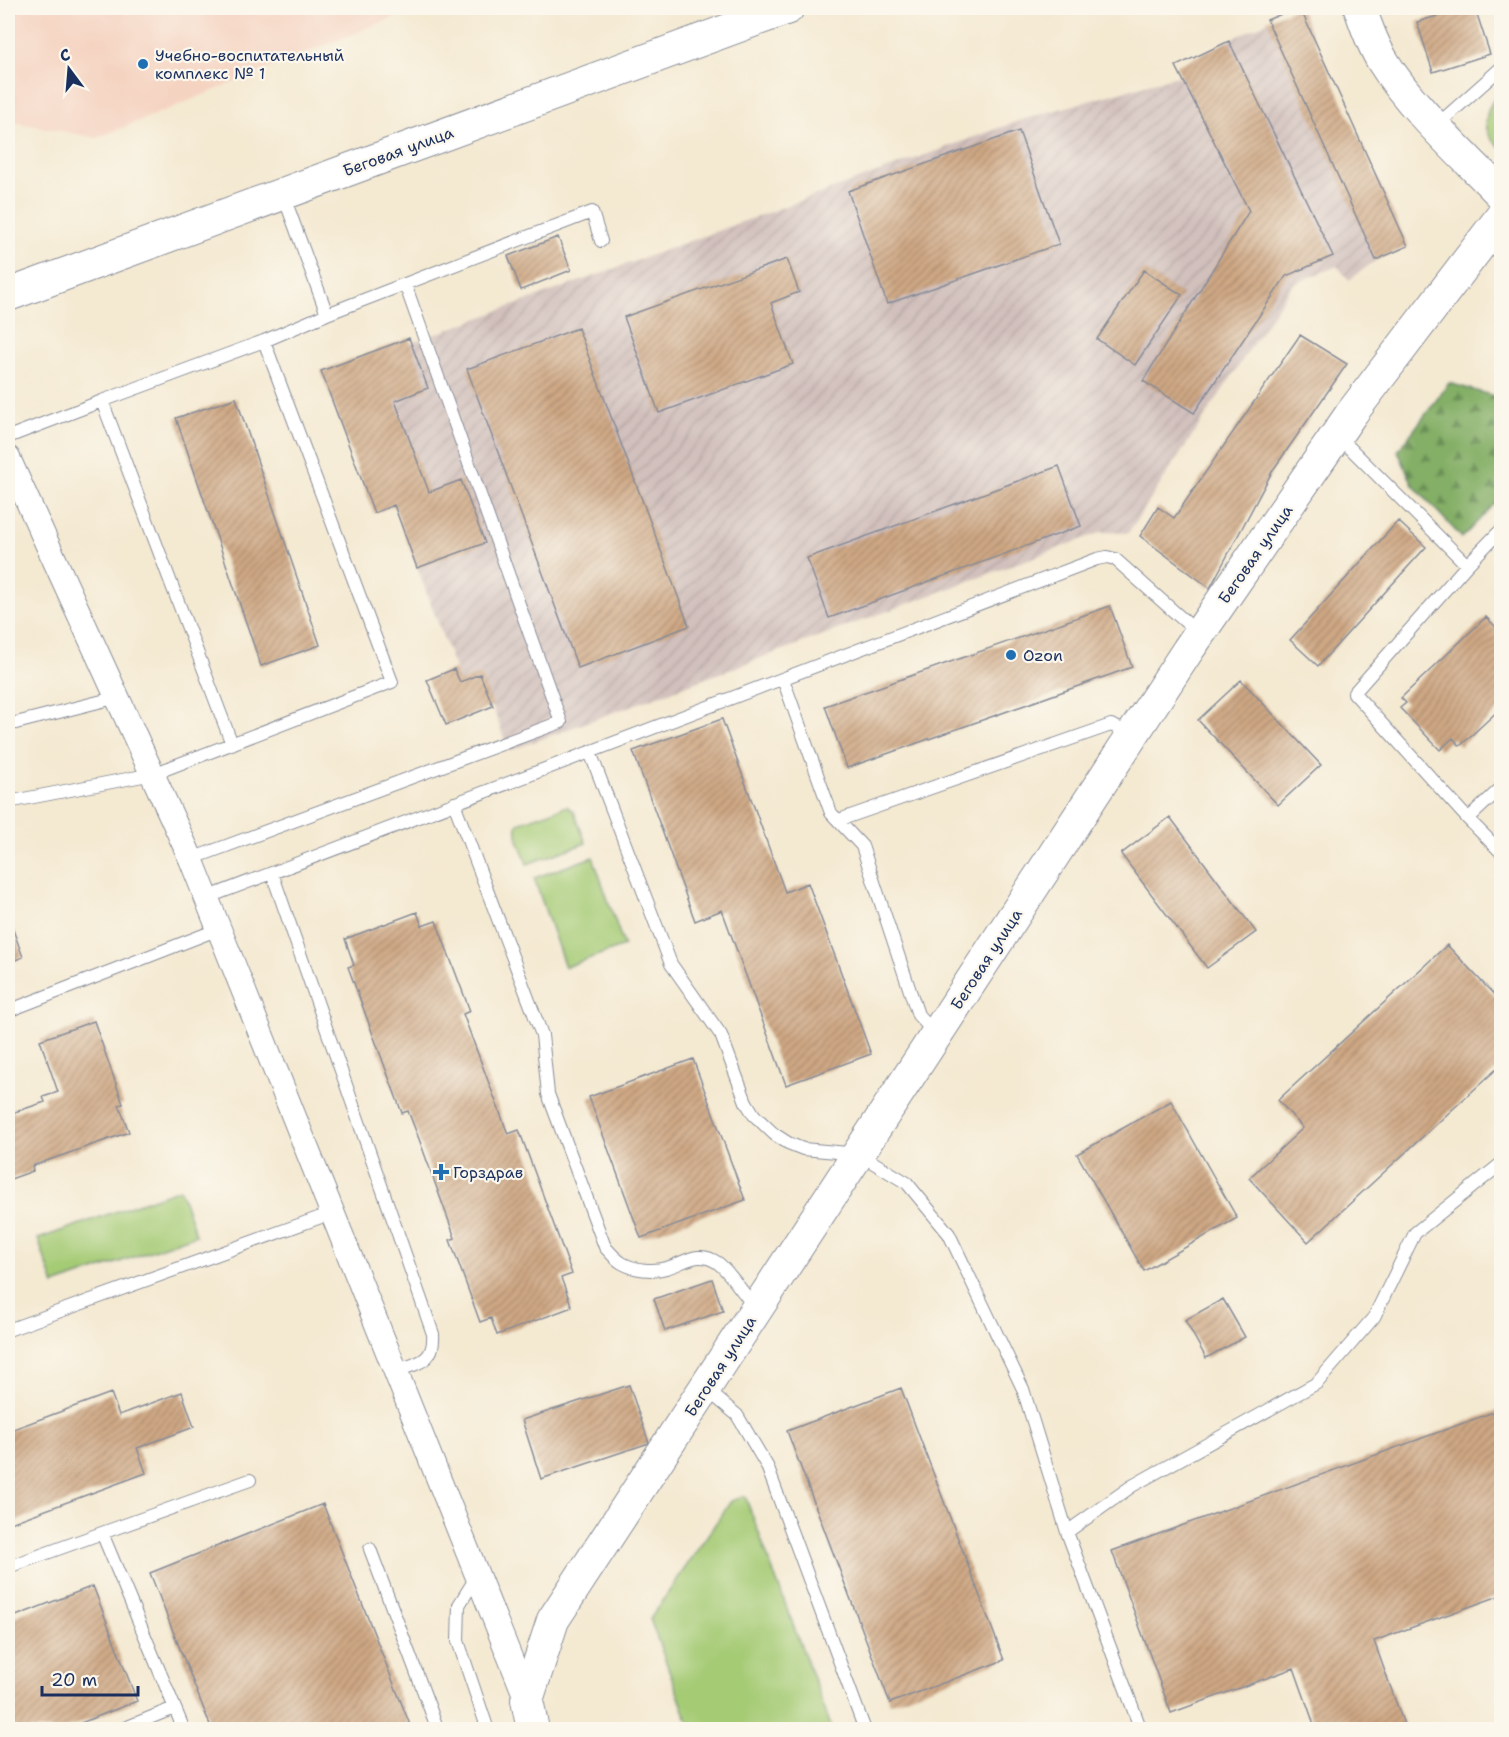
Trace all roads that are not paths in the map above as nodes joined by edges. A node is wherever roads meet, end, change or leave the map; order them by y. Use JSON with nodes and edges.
{"nodes":[{"id":1,"x":788,"y":8,"type":"edge"},
{"id":2,"x":1363,"y":8,"type":"edge"},
{"id":3,"x":1502,"y":67,"type":"edge"},
{"id":4,"x":1436,"y":126,"type":"junction"},
{"id":5,"x":283,"y":193,"type":"junction"},
{"id":6,"x":1502,"y":195,"type":"edge"},
{"id":7,"x":1502,"y":216,"type":"edge"},
{"id":8,"x":601,"y":241,"type":"dead end"},
{"id":9,"x":405,"y":284,"type":"junction"},
{"id":10,"x":8,"y":295,"type":"edge"},
{"id":11,"x":327,"y":314,"type":"junction"},
{"id":12,"x":264,"y":341,"type":"junction"},
{"id":13,"x":102,"y":401,"type":"junction"},
{"id":14,"x":1336,"y":435,"type":"junction"},
{"id":15,"x":8,"y":436,"type":"edge"},
{"id":16,"x":8,"y":458,"type":"edge"},
{"id":17,"x":1502,"y":529,"type":"edge"},
{"id":18,"x":1467,"y":565,"type":"junction"},
{"id":19,"x":1199,"y":634,"type":"junction"},
{"id":20,"x":783,"y":679,"type":"junction"},
{"id":21,"x":118,"y":697,"type":"junction"},
{"id":22,"x":8,"y":725,"type":"edge"},
{"id":23,"x":1133,"y":734,"type":"junction"},
{"id":24,"x":232,"y":744,"type":"junction"},
{"id":25,"x":590,"y":752,"type":"junction"},
{"id":26,"x":153,"y":774,"type":"junction"},
{"id":27,"x":1502,"y":787,"type":"edge"},
{"id":28,"x":8,"y":802,"type":"edge"},
{"id":29,"x":454,"y":803,"type":"junction"},
{"id":30,"x":1468,"y":819,"type":"junction"},
{"id":31,"x":839,"y":820,"type":"junction"},
{"id":32,"x":1502,"y":853,"type":"edge"},
{"id":33,"x":191,"y":859,"type":"junction"},
{"id":34,"x":272,"y":873,"type":"junction"},
{"id":35,"x":207,"y":897,"type":"junction"},
{"id":36,"x":219,"y":929,"type":"junction"},
{"id":37,"x":8,"y":1011,"type":"edge"},
{"id":38,"x":936,"y":1035,"type":"junction"},
{"id":39,"x":859,"y":1154,"type":"junction"},
{"id":40,"x":1502,"y":1163,"type":"edge"},
{"id":41,"x":332,"y":1213,"type":"junction"},
{"id":42,"x":756,"y":1310,"type":"junction"},
{"id":43,"x":8,"y":1330,"type":"edge"},
{"id":44,"x":395,"y":1371,"type":"junction"},
{"id":45,"x":705,"y":1388,"type":"junction"},
{"id":46,"x":250,"y":1480,"type":"dead end"},
{"id":47,"x":1067,"y":1532,"type":"junction"},
{"id":48,"x":102,"y":1533,"type":"junction"},
{"id":49,"x":370,"y":1550,"type":"dead end"},
{"id":50,"x":8,"y":1567,"type":"edge"},
{"id":51,"x":477,"y":1576,"type":"junction"},
{"id":52,"x":174,"y":1708,"type":"junction"},
{"id":53,"x":530,"y":1715,"type":"edge"},
{"id":54,"x":120,"y":1730,"type":"edge"},
{"id":55,"x":184,"y":1730,"type":"edge"},
{"id":56,"x":438,"y":1730,"type":"edge"},
{"id":57,"x":488,"y":1730,"type":"edge"},
{"id":58,"x":865,"y":1730,"type":"edge"},
{"id":59,"x":1142,"y":1730,"type":"edge"}],
"edges":[{"from":1,"to":5,"type":"street","name":"Беговая улица"},
{"from":2,"to":4,"type":"street"},
{"from":3,"to":4,"type":"lane"},
{"from":4,"to":6,"type":"street"},
{"from":5,"to":10,"type":"street","name":"Беговая улица"},
{"from":5,"to":11,"type":"lane"},
{"from":7,"to":14,"type":"street","name":"Беговая улица"},
{"from":8,"to":9,"type":"lane"},
{"from":9,"to":11,"type":"lane"},
{"from":9,"to":33,"type":"lane"},
{"from":11,"to":12,"type":"lane"},
{"from":12,"to":13,"type":"lane"},
{"from":12,"to":24,"type":"lane"},
{"from":13,"to":15,"type":"lane"},
{"from":13,"to":24,"type":"lane"},
{"from":14,"to":18,"type":"lane"},
{"from":14,"to":19,"type":"street","name":"Беговая улица"},
{"from":16,"to":21,"type":"street"},
{"from":17,"to":18,"type":"lane"},
{"from":18,"to":30,"type":"lane"},
{"from":19,"to":20,"type":"lane"},
{"from":19,"to":23,"type":"street","name":"Беговая улица"},
{"from":20,"to":25,"type":"lane"},
{"from":20,"to":31,"type":"lane"},
{"from":21,"to":22,"type":"lane"},
{"from":21,"to":26,"type":"street"},
{"from":23,"to":31,"type":"lane"},
{"from":23,"to":38,"type":"street","name":"Беговая улица"},
{"from":24,"to":26,"type":"lane"},
{"from":25,"to":29,"type":"lane"},
{"from":25,"to":39,"type":"lane"},
{"from":26,"to":28,"type":"lane"},
{"from":26,"to":33,"type":"street"},
{"from":27,"to":30,"type":"lane"},
{"from":29,"to":34,"type":"lane"},
{"from":29,"to":42,"type":"lane"},
{"from":30,"to":32,"type":"lane"},
{"from":31,"to":38,"type":"lane"},
{"from":33,"to":35,"type":"street"},
{"from":34,"to":35,"type":"lane"},
{"from":34,"to":44,"type":"lane"},
{"from":35,"to":36,"type":"street"},
{"from":36,"to":37,"type":"lane"},
{"from":36,"to":41,"type":"street"},
{"from":38,"to":39,"type":"street","name":"Беговая улица"},
{"from":39,"to":42,"type":"street","name":"Беговая улица"},
{"from":39,"to":47,"type":"lane"},
{"from":40,"to":47,"type":"lane"},
{"from":41,"to":43,"type":"lane"},
{"from":41,"to":44,"type":"street"},
{"from":42,"to":45,"type":"street","name":"Беговая улица"},
{"from":44,"to":51,"type":"street"},
{"from":45,"to":53,"type":"street","name":"Беговая улица"},
{"from":45,"to":58,"type":"lane"},
{"from":46,"to":48,"type":"lane"},
{"from":47,"to":59,"type":"lane"},
{"from":48,"to":50,"type":"lane"},
{"from":48,"to":52,"type":"lane"},
{"from":49,"to":56,"type":"lane"},
{"from":51,"to":53,"type":"street"},
{"from":51,"to":57,"type":"lane"},
{"from":52,"to":54,"type":"lane"},
{"from":52,"to":55,"type":"lane"}]}
